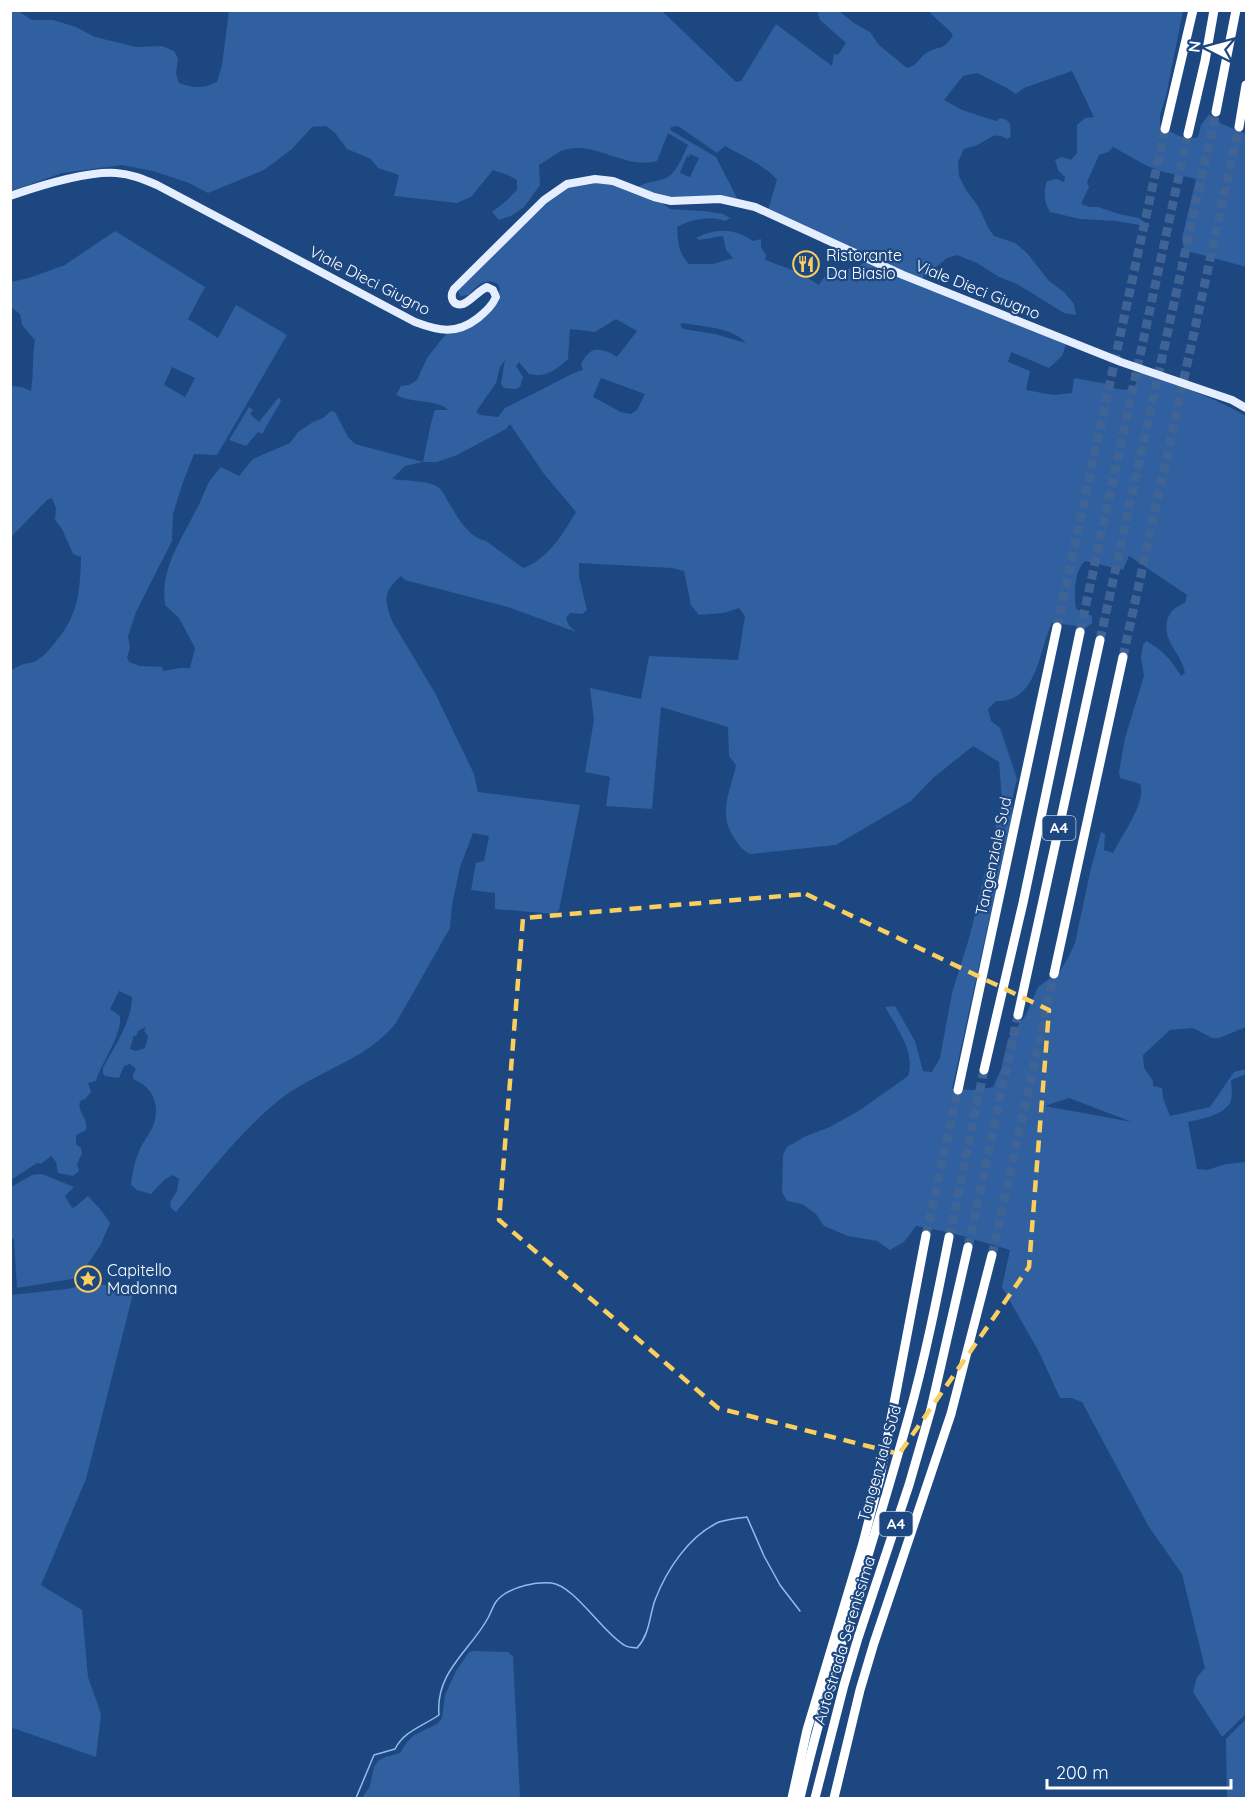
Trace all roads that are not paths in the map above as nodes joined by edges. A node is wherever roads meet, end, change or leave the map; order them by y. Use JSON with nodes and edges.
{"nodes":[{"id":1,"x":1193,"y":10,"type":"edge"},
{"id":2,"x":1214,"y":10,"type":"edge"},
{"id":3,"x":1236,"y":10,"type":"edge"},
{"id":4,"x":1246,"y":85,"type":"edge"},
{"id":5,"x":1216,"y":112,"type":"tunnel mouth"},
{"id":6,"x":1239,"y":127,"type":"tunnel mouth"},
{"id":7,"x":1165,"y":129,"type":"tunnel mouth"},
{"id":8,"x":1188,"y":134,"type":"tunnel mouth"},
{"id":9,"x":10,"y":196,"type":"edge"},
{"id":10,"x":1246,"y":408,"type":"edge"},
{"id":11,"x":1057,"y":627,"type":"tunnel mouth"},
{"id":12,"x":1080,"y":632,"type":"tunnel mouth"},
{"id":13,"x":1100,"y":640,"type":"tunnel mouth"},
{"id":14,"x":1123,"y":657,"type":"tunnel mouth"},
{"id":15,"x":1054,"y":974,"type":"tunnel mouth"},
{"id":16,"x":1018,"y":1015,"type":"tunnel mouth"},
{"id":17,"x":984,"y":1070,"type":"tunnel mouth"},
{"id":18,"x":958,"y":1090,"type":"tunnel mouth"},
{"id":19,"x":926,"y":1234,"type":"tunnel mouth"},
{"id":20,"x":949,"y":1237,"type":"tunnel mouth"},
{"id":21,"x":968,"y":1247,"type":"tunnel mouth"},
{"id":22,"x":992,"y":1255,"type":"tunnel mouth"},
{"id":23,"x":792,"y":1798,"type":"edge"},
{"id":24,"x":800,"y":1798,"type":"edge"},
{"id":25,"x":815,"y":1798,"type":"edge"},
{"id":26,"x":834,"y":1798,"type":"edge"}],
"edges":[{"from":1,"to":7,"type":"highway"},
{"from":2,"to":8,"type":"highway"},
{"from":3,"to":5,"type":"highway"},
{"from":4,"to":6,"type":"highway"},
{"from":9,"to":10,"type":"main road","name":"Viale Dieci Giugno"},
{"from":11,"to":18,"type":"highway","name":"Tangenziale Sud"},
{"from":12,"to":17,"type":"highway"},
{"from":13,"to":16,"type":"highway","number":"A4"},
{"from":14,"to":15,"type":"highway","number":"A4"},
{"from":19,"to":23,"type":"highway","name":"Tangenziale Sud"},
{"from":20,"to":24,"type":"highway","name":"Tangenziale Sud"},
{"from":21,"to":25,"type":"highway","name":"Autostrada Serenissima","number":"A4"},
{"from":22,"to":26,"type":"highway","name":"Autostrada Serenissima","number":"A4"}]}
